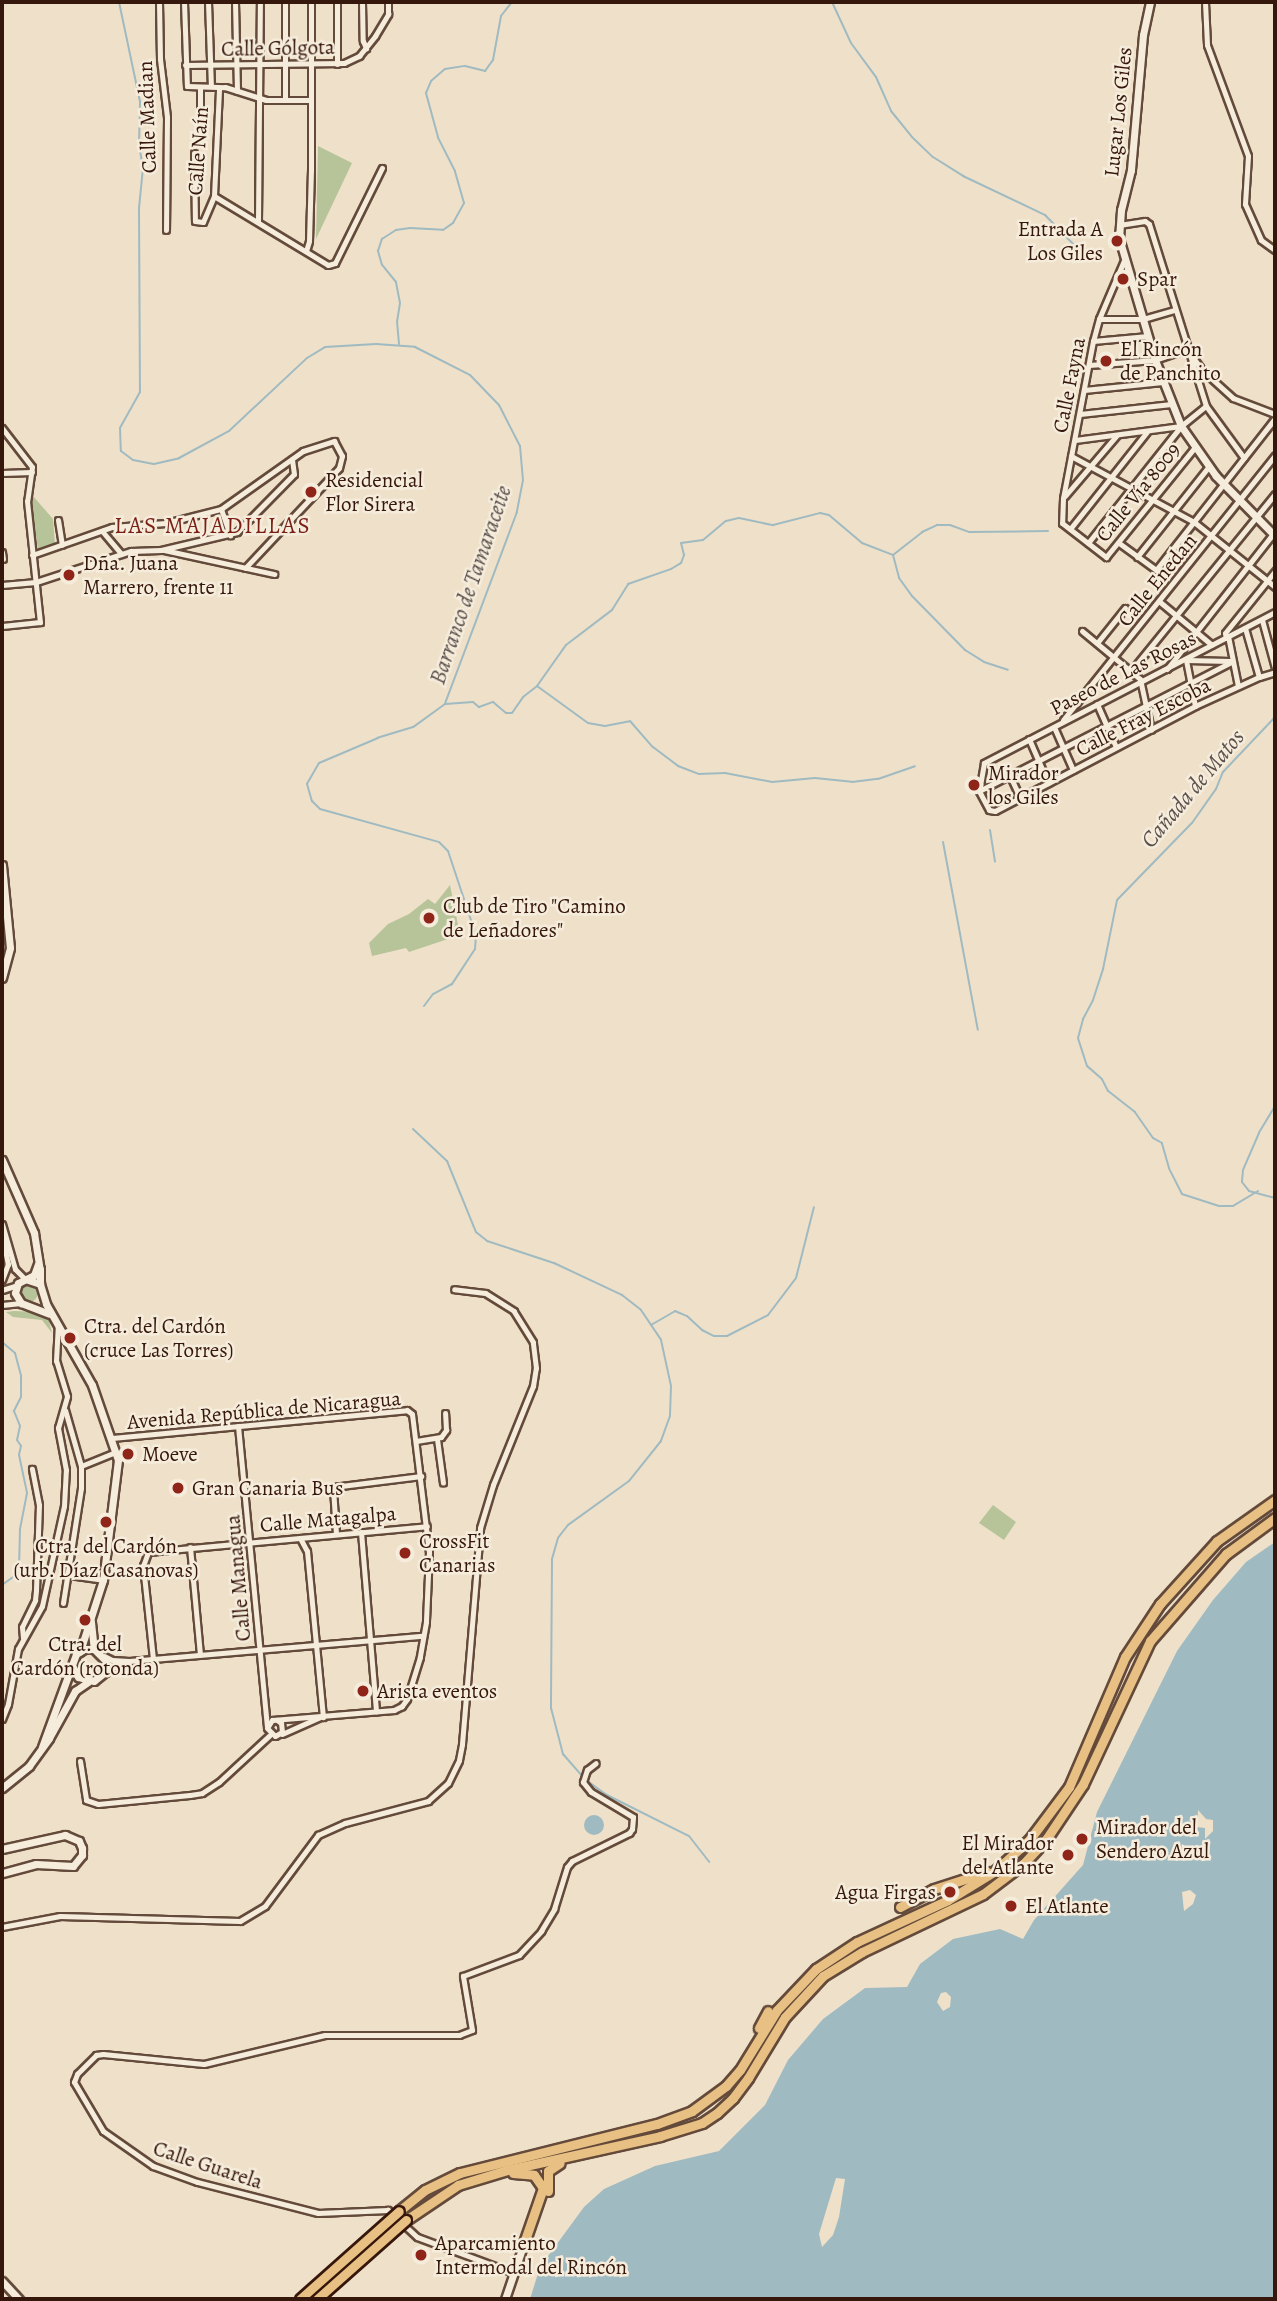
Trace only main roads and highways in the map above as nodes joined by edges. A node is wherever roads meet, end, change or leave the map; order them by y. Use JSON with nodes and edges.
{"nodes":[{"id":1,"x":1275,"y":1500,"type":"edge"},
{"id":2,"x":1275,"y":1518,"type":"edge"},
{"id":3,"x":1108,"y":1731,"type":"junction"},
{"id":4,"x":1055,"y":1836,"type":"dead end"},
{"id":5,"x":1013,"y":1856,"type":"junction"},
{"id":6,"x":1030,"y":1863,"type":"dead end"},
{"id":7,"x":900,"y":1907,"type":"dead end"},
{"id":8,"x":947,"y":1914,"type":"junction"},
{"id":9,"x":768,"y":2011,"type":"dead end"},
{"id":10,"x":726,"y":2085,"type":"junction"},
{"id":11,"x":585,"y":2154,"type":"junction"},
{"id":12,"x":435,"y":2198,"type":"junction"},
{"id":13,"x":300,"y":2299,"type":"edge"},
{"id":14,"x":317,"y":2299,"type":"edge"}],
"edges":[{"from":1,"to":5,"type":"highway"},
{"from":2,"to":3,"type":"highway"},
{"from":3,"to":4,"type":"highway"},
{"from":3,"to":8,"type":"highway"},
{"from":5,"to":7,"type":"highway"},
{"from":5,"to":10,"type":"highway"},
{"from":6,"to":8,"type":"highway"},
{"from":8,"to":11,"type":"highway"},
{"from":9,"to":10,"type":"highway"},
{"from":10,"to":13,"type":"highway","bridge":true},
{"from":11,"to":12,"type":"highway"},
{"from":11,"to":12,"type":"highway"},
{"from":12,"to":14,"type":"highway","bridge":true}]}
